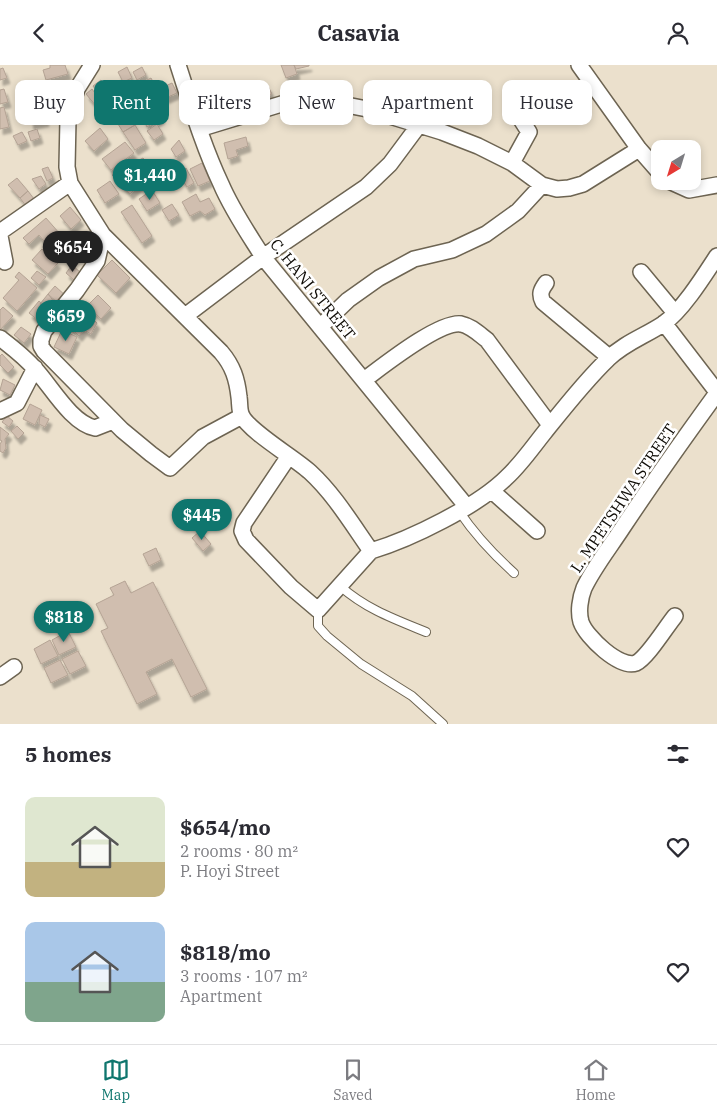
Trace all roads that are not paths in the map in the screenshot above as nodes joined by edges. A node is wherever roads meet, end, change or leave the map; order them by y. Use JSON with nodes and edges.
{"nodes":[{"id":1,"x":92,"y":65,"type":"edge"},
{"id":2,"x":178,"y":65,"type":"edge"},
{"id":3,"x":580,"y":65,"type":"edge"},
{"id":4,"x":363,"y":108,"type":"edge"},
{"id":5,"x":419,"y":125,"type":"joint"},
{"id":6,"x":524,"y":125,"type":"edge"},
{"id":7,"x":200,"y":129,"type":"junction"},
{"id":8,"x":640,"y":149,"type":"junction"},
{"id":9,"x":651,"y":162,"type":"edge"},
{"id":10,"x":512,"y":163,"type":"junction"},
{"id":11,"x":70,"y":183,"type":"junction"},
{"id":12,"x":542,"y":185,"type":"junction"},
{"id":13,"x":717,"y":185,"type":"edge"},
{"id":14,"x":701,"y":188,"type":"edge"},
{"id":15,"x":0,"y":234,"type":"edge"},
{"id":16,"x":103,"y":235,"type":"junction"},
{"id":17,"x":717,"y":256,"type":"edge"},
{"id":18,"x":263,"y":257,"type":"junction"},
{"id":19,"x":5,"y":261,"type":"dead end"},
{"id":20,"x":641,"y":272,"type":"dead end"},
{"id":21,"x":546,"y":283,"type":"dead end"},
{"id":22,"x":185,"y":317,"type":"junction"},
{"id":23,"x":669,"y":318,"type":"junction"},
{"id":24,"x":320,"y":327,"type":"junction"},
{"id":25,"x":0,"y":338,"type":"edge"},
{"id":26,"x":609,"y":357,"type":"junction"},
{"id":27,"x":35,"y":369,"type":"junction"},
{"id":28,"x":364,"y":380,"type":"junction"},
{"id":29,"x":717,"y":393,"type":"edge"},
{"id":30,"x":0,"y":411,"type":"edge"},
{"id":31,"x":242,"y":416,"type":"junction"},
{"id":32,"x":113,"y":421,"type":"junction"},
{"id":33,"x":550,"y":425,"type":"junction"},
{"id":34,"x":289,"y":456,"type":"junction"},
{"id":35,"x":492,"y":491,"type":"junction"},
{"id":36,"x":463,"y":509,"type":"junction"},
{"id":37,"x":537,"y":531,"type":"dead end"},
{"id":38,"x":371,"y":551,"type":"junction"},
{"id":39,"x":514,"y":573,"type":"dead end"},
{"id":40,"x":340,"y":586,"type":"junction"},
{"id":41,"x":318,"y":610,"type":"junction"},
{"id":42,"x":675,"y":616,"type":"dead end"},
{"id":43,"x":426,"y":632,"type":"dead end"},
{"id":44,"x":14,"y":667,"type":"dead end"},
{"id":45,"x":0,"y":677,"type":"edge"},
{"id":46,"x":442,"y":724,"type":"edge"}],
"edges":[{"from":1,"to":11,"type":"street"},
{"from":2,"to":7,"type":"street","name":"C. HANI STREET"},
{"from":3,"to":8,"type":"street"},
{"from":4,"to":7,"type":"street"},
{"from":5,"to":10,"type":"street"},
{"from":5,"to":18,"type":"street"},
{"from":6,"to":10,"type":"street"},
{"from":7,"to":18,"type":"street","name":"C. HANI STREET"},
{"from":8,"to":9,"type":"street"},
{"from":8,"to":12,"type":"street"},
{"from":10,"to":12,"type":"street"},
{"from":11,"to":15,"type":"street"},
{"from":11,"to":16,"type":"street"},
{"from":12,"to":24,"type":"street"},
{"from":13,"to":14,"type":"street"},
{"from":15,"to":19,"type":"street"},
{"from":16,"to":22,"type":"street"},
{"from":16,"to":32,"type":"street"},
{"from":17,"to":23,"type":"street"},
{"from":18,"to":22,"type":"street"},
{"from":18,"to":24,"type":"street","name":"C. HANI STREET"},
{"from":20,"to":23,"type":"street"},
{"from":21,"to":26,"type":"street"},
{"from":22,"to":31,"type":"street"},
{"from":23,"to":26,"type":"street"},
{"from":23,"to":29,"type":"street"},
{"from":24,"to":28,"type":"street","name":"C. HANI STREET"},
{"from":25,"to":27,"type":"street"},
{"from":26,"to":33,"type":"street"},
{"from":27,"to":30,"type":"street"},
{"from":27,"to":32,"type":"street"},
{"from":28,"to":33,"type":"street"},
{"from":28,"to":36,"type":"street","name":"C. HANI STREET"},
{"from":29,"to":42,"type":"street","name":"L. MPETSHWA STREET"},
{"from":31,"to":32,"type":"street"},
{"from":31,"to":34,"type":"street"},
{"from":33,"to":35,"type":"street"},
{"from":34,"to":38,"type":"street"},
{"from":34,"to":41,"type":"street"},
{"from":35,"to":36,"type":"street"},
{"from":35,"to":37,"type":"street"},
{"from":36,"to":38,"type":"street"},
{"from":36,"to":39,"type":"lane"},
{"from":38,"to":40,"type":"street"},
{"from":40,"to":41,"type":"street"},
{"from":40,"to":43,"type":"lane"},
{"from":41,"to":46,"type":"lane"},
{"from":44,"to":45,"type":"street"}]}
